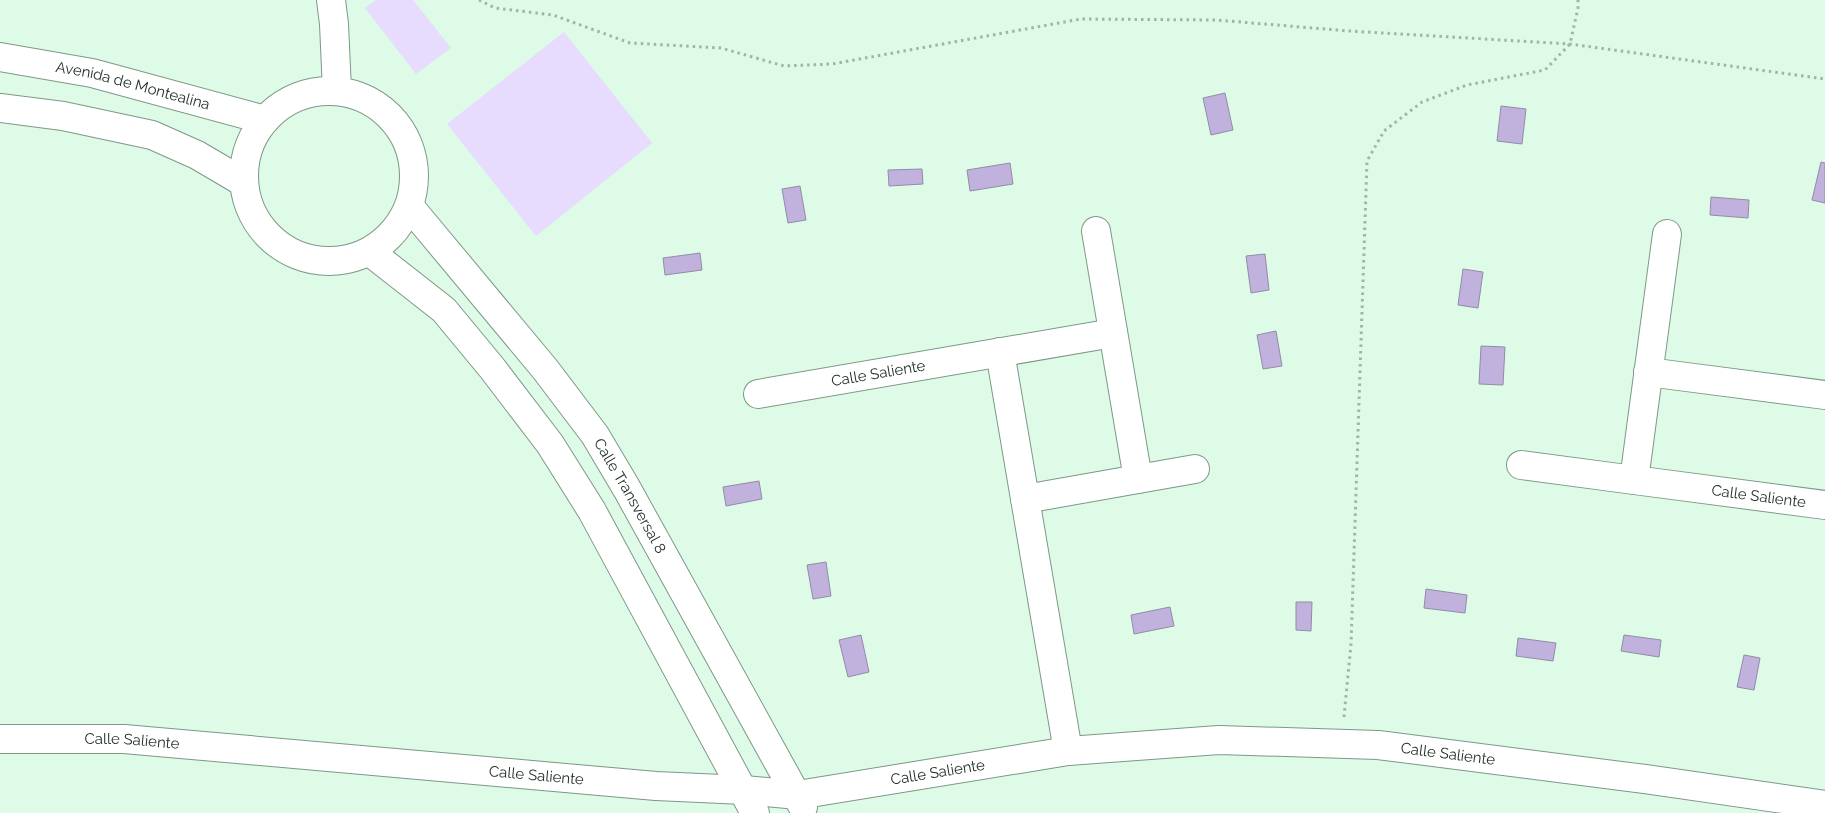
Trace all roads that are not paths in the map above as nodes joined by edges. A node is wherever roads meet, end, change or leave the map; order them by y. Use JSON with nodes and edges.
{"nodes":[{"id":1,"x":331,"y":0,"type":"edge"},
{"id":2,"x":0,"y":57,"type":"edge"},
{"id":3,"x":338,"y":91,"type":"junction"},
{"id":4,"x":0,"y":108,"type":"edge"},
{"id":5,"x":265,"y":120,"type":"junction"},
{"id":6,"x":243,"y":182,"type":"junction"},
{"id":7,"x":410,"y":207,"type":"junction"},
{"id":8,"x":1096,"y":231,"type":"dead end"},
{"id":9,"x":1667,"y":234,"type":"dead end"},
{"id":10,"x":370,"y":252,"type":"junction"},
{"id":11,"x":1113,"y":333,"type":"junction"},
{"id":12,"x":1000,"y":352,"type":"junction"},
{"id":13,"x":1648,"y":372,"type":"junction"},
{"id":14,"x":758,"y":394,"type":"dead end"},
{"id":15,"x":1825,"y":395,"type":"edge"},
{"id":16,"x":1521,"y":465,"type":"dead end"},
{"id":17,"x":1194,"y":469,"type":"dead end"},
{"id":18,"x":1138,"y":479,"type":"junction"},
{"id":19,"x":1634,"y":480,"type":"junction"},
{"id":20,"x":1025,"y":498,"type":"junction"},
{"id":21,"x":1825,"y":505,"type":"edge"},
{"id":22,"x":0,"y":739,"type":"edge"},
{"id":23,"x":1068,"y":751,"type":"junction"},
{"id":24,"x":749,"y":801,"type":"edge"},
{"id":25,"x":802,"y":804,"type":"edge"},
{"id":26,"x":1825,"y":805,"type":"edge"}],
"edges":[{"from":1,"to":3,"type":"street"},
{"from":2,"to":5,"type":"street","name":"Avenida de Montealina"},
{"from":3,"to":5,"type":"street"},
{"from":3,"to":7,"type":"street"},
{"from":4,"to":6,"type":"street"},
{"from":5,"to":6,"type":"street"},
{"from":6,"to":10,"type":"street"},
{"from":7,"to":10,"type":"street"},
{"from":7,"to":25,"type":"street","name":"Calle Transversal 8"},
{"from":8,"to":11,"type":"street"},
{"from":9,"to":13,"type":"street"},
{"from":10,"to":24,"type":"street"},
{"from":11,"to":12,"type":"street","name":"Calle Saliente"},
{"from":11,"to":18,"type":"street"},
{"from":12,"to":14,"type":"street","name":"Calle Saliente"},
{"from":12,"to":20,"type":"street"},
{"from":13,"to":15,"type":"street"},
{"from":13,"to":19,"type":"street"},
{"from":16,"to":19,"type":"street","name":"Calle Saliente"},
{"from":17,"to":18,"type":"street"},
{"from":18,"to":20,"type":"street"},
{"from":19,"to":21,"type":"street","name":"Calle Saliente"},
{"from":20,"to":23,"type":"street"},
{"from":22,"to":24,"type":"street","name":"Calle Saliente"},
{"from":23,"to":25,"type":"street","name":"Calle Saliente"},
{"from":23,"to":26,"type":"street","name":"Calle Saliente"},
{"from":24,"to":25,"type":"street","name":"Calle Saliente"}]}
